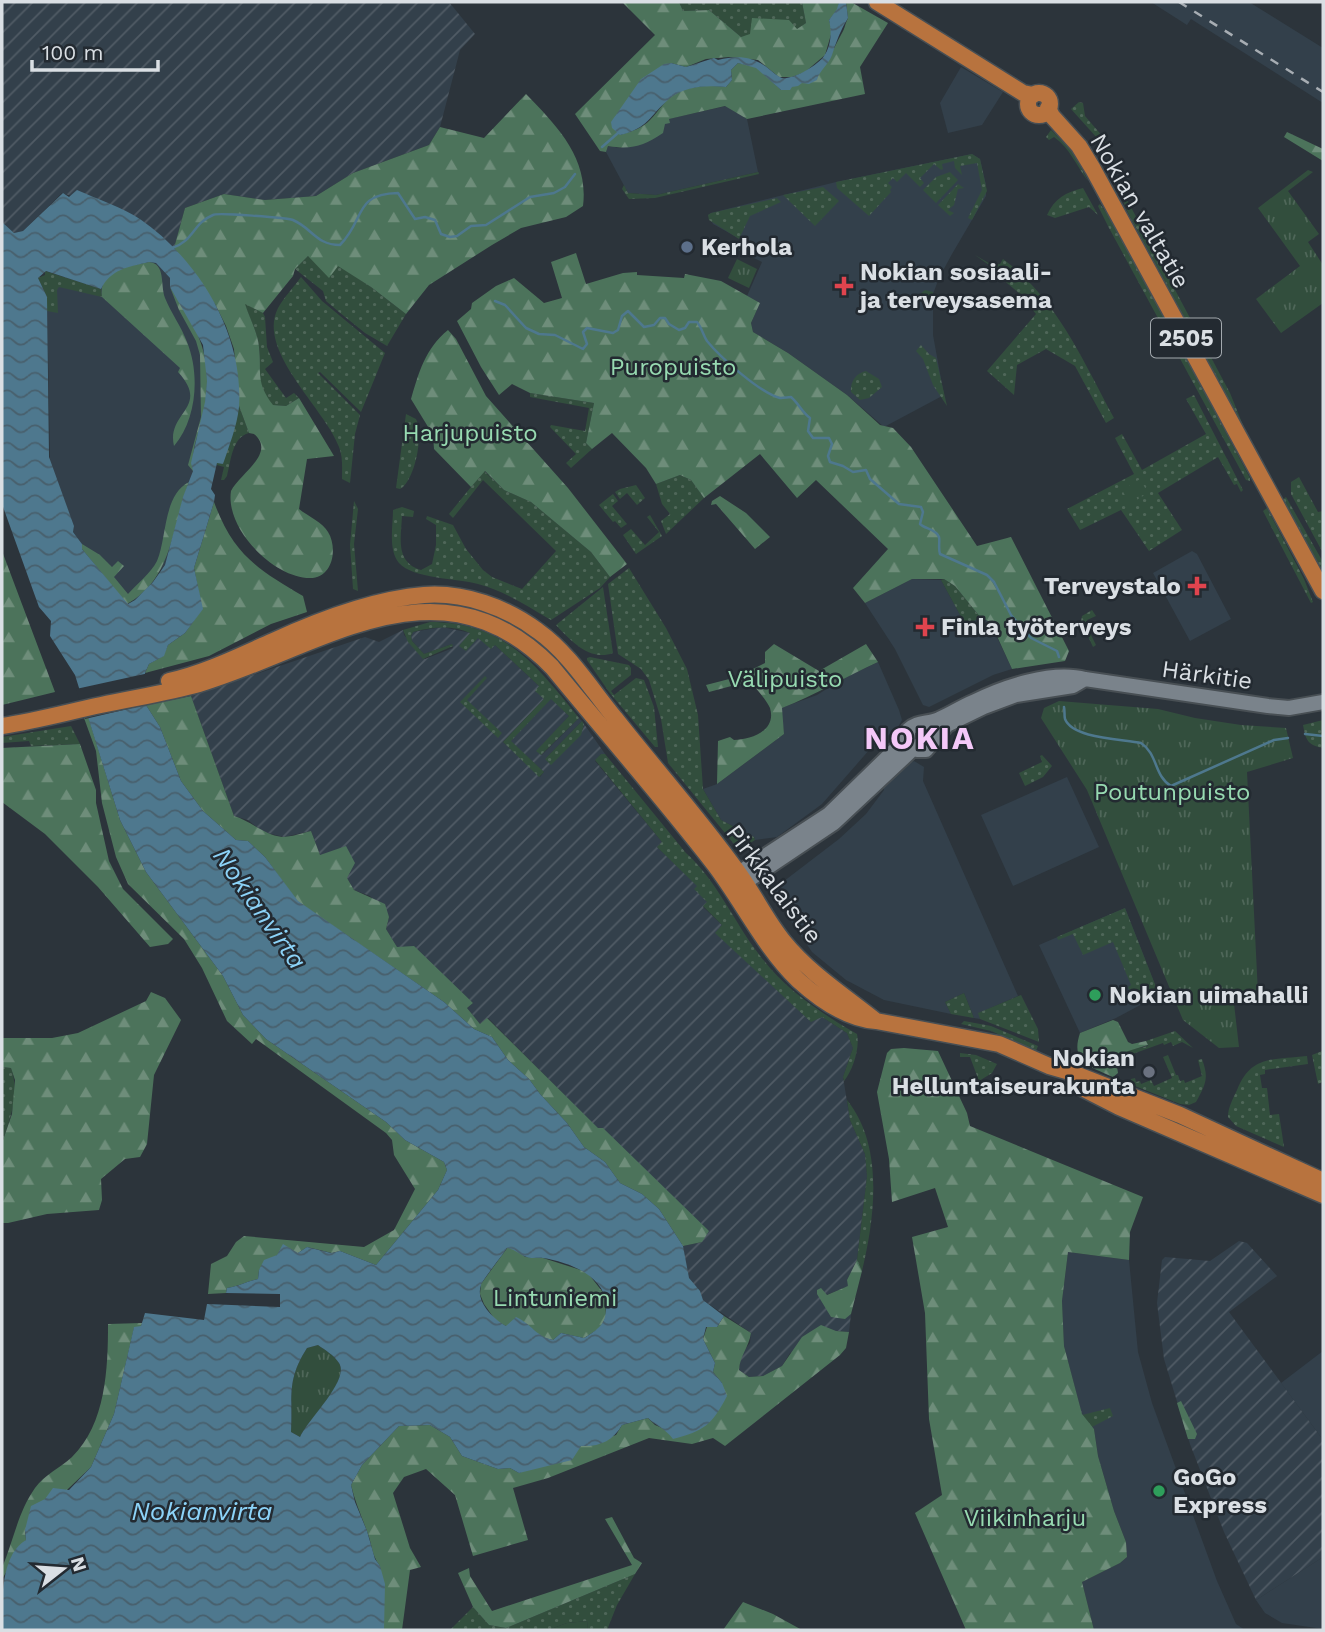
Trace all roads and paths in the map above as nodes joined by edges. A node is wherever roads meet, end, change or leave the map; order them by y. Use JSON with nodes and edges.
{"nodes":[{"id":1,"x":877,"y":2,"type":"edge"},
{"id":2,"x":1323,"y":591,"type":"edge"},
{"id":3,"x":1085,"y":679,"type":"junction"},
{"id":4,"x":1323,"y":702,"type":"edge"},
{"id":5,"x":60,"y":709,"type":"junction"},
{"id":6,"x":2,"y":716,"type":"edge"},
{"id":7,"x":925,"y":723,"type":"junction"},
{"id":8,"x":2,"y":726,"type":"edge"},
{"id":9,"x":934,"y":741,"type":"junction"},
{"id":10,"x":910,"y":743,"type":"junction"},
{"id":11,"x":736,"y":882,"type":"junction"},
{"id":12,"x":1056,"y":1069,"type":"junction"},
{"id":13,"x":1323,"y":1181,"type":"edge"},
{"id":14,"x":1323,"y":1195,"type":"edge"}],
"edges":[{"from":1,"to":2,"type":"main road","name":"Nokian valtatie","number":"2505"},
{"from":3,"to":4,"type":"main road","name":"Härkitie"},
{"from":3,"to":7,"type":"main road","name":"Härkitie"},
{"from":3,"to":9,"type":"main road","name":"Härkitie"},
{"from":5,"to":6,"type":"main road"},
{"from":5,"to":8,"type":"main road"},
{"from":5,"to":11,"type":"main road","name":"Pirkkalaistie"},
{"from":7,"to":9,"type":"main road"},
{"from":7,"to":10,"type":"main road"},
{"from":9,"to":10,"type":"main road"},
{"from":10,"to":11,"type":"main road"},
{"from":11,"to":12,"type":"main road","name":"Pirkkalaistie"},
{"from":12,"to":13,"type":"main road"},
{"from":12,"to":14,"type":"main road"}]}
